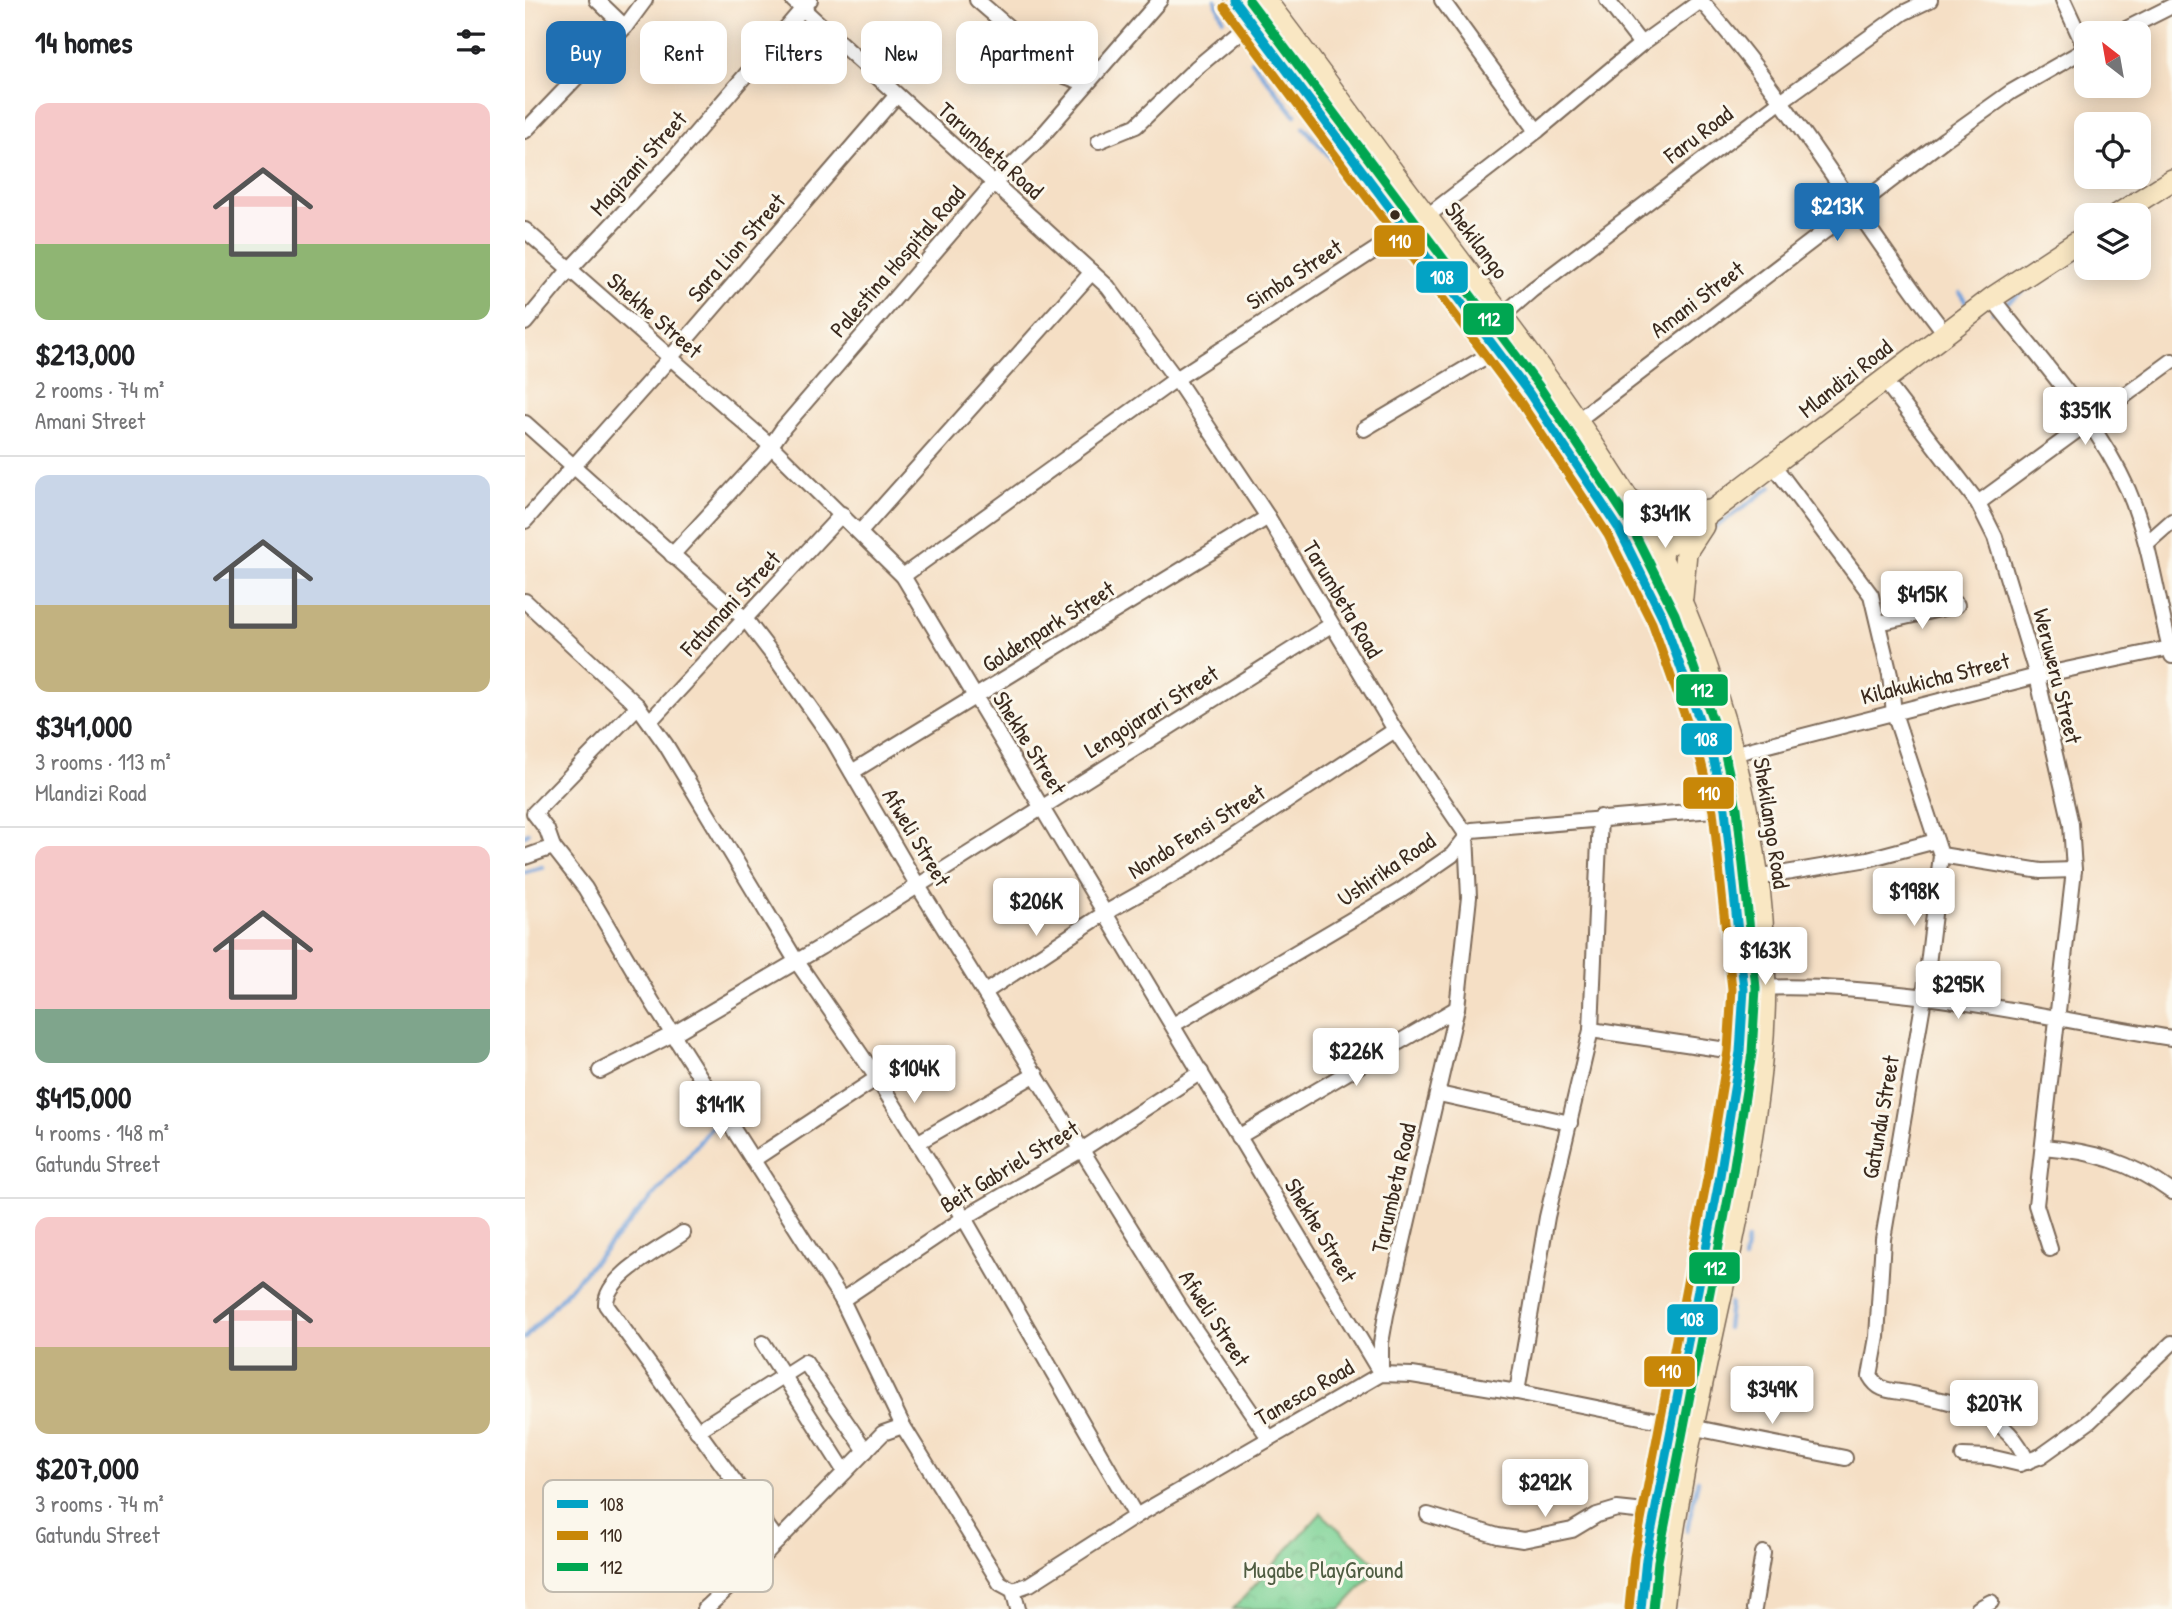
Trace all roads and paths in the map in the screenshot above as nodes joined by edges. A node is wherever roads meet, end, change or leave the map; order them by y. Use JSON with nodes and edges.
{"nodes":[{"id":1,"x":597,"y":0,"type":"edge"},
{"id":2,"x":645,"y":0,"type":"edge"},
{"id":3,"x":977,"y":0,"type":"edge"},
{"id":4,"x":1160,"y":0,"type":"edge"},
{"id":5,"x":1234,"y":0,"type":"edge"},
{"id":6,"x":1265,"y":0,"type":"edge"},
{"id":7,"x":1442,"y":0,"type":"edge"},
{"id":8,"x":1607,"y":0,"type":"edge"},
{"id":9,"x":1930,"y":0,"type":"edge"},
{"id":10,"x":2063,"y":0,"type":"edge"},
{"id":11,"x":1702,"y":1,"type":"edge"},
{"id":12,"x":802,"y":3,"type":"edge"},
{"id":13,"x":2172,"y":6,"type":"edge"},
{"id":14,"x":620,"y":21,"type":"edge"},
{"id":15,"x":1001,"y":21,"type":"edge"},
{"id":16,"x":2142,"y":21,"type":"edge"},
{"id":17,"x":1250,"y":23,"type":"junction"},
{"id":18,"x":2074,"y":24,"type":"edge"},
{"id":19,"x":626,"y":25,"type":"edge"},
{"id":20,"x":1641,"y":44,"type":"junction"},
{"id":21,"x":2074,"y":57,"type":"edge"},
{"id":22,"x":1098,"y":71,"type":"edge"},
{"id":23,"x":570,"y":84,"type":"edge"},
{"id":24,"x":1087,"y":84,"type":"edge"},
{"id":25,"x":896,"y":96,"type":"junction"},
{"id":26,"x":1780,"y":101,"type":"junction"},
{"id":27,"x":525,"y":131,"type":"edge"},
{"id":28,"x":1537,"y":131,"type":"junction"},
{"id":29,"x":1100,"y":141,"type":"dead end"},
{"id":30,"x":2172,"y":180,"type":"edge"},
{"id":31,"x":994,"y":183,"type":"junction"},
{"id":32,"x":2136,"y":203,"type":"edge"},
{"id":33,"x":1854,"y":209,"type":"junction"},
{"id":34,"x":1426,"y":217,"type":"junction"},
{"id":35,"x":1405,"y":229,"type":"junction"},
{"id":36,"x":525,"y":230,"type":"edge"},
{"id":37,"x":2074,"y":244,"type":"edge"},
{"id":38,"x":569,"y":270,"type":"junction"},
{"id":39,"x":1092,"y":272,"type":"junction"},
{"id":40,"x":1992,"y":298,"type":"junction"},
{"id":41,"x":1502,"y":316,"type":"junction"},
{"id":42,"x":525,"y":323,"type":"edge"},
{"id":43,"x":1945,"y":333,"type":"junction"},
{"id":44,"x":1497,"y":350,"type":"junction"},
{"id":45,"x":670,"y":358,"type":"junction"},
{"id":46,"x":2172,"y":361,"type":"edge"},
{"id":47,"x":1176,"y":379,"type":"junction"},
{"id":48,"x":1884,"y":380,"type":"junction"},
{"id":49,"x":1577,"y":420,"type":"junction"},
{"id":50,"x":2089,"y":422,"type":"junction"},
{"id":51,"x":525,"y":424,"type":"edge"},
{"id":52,"x":1364,"y":429,"type":"dead end"},
{"id":53,"x":771,"y":446,"type":"junction"},
{"id":54,"x":573,"y":466,"type":"junction"},
{"id":55,"x":1774,"y":466,"type":"junction"},
{"id":56,"x":1626,"y":496,"type":"junction"},
{"id":57,"x":1978,"y":503,"type":"junction"},
{"id":58,"x":1714,"y":510,"type":"junction"},
{"id":59,"x":842,"y":514,"type":"junction"},
{"id":60,"x":1268,"y":517,"type":"junction"},
{"id":61,"x":525,"y":521,"type":"edge"},
{"id":62,"x":2172,"y":521,"type":"edge"},
{"id":63,"x":860,"y":532,"type":"junction"},
{"id":64,"x":2147,"y":543,"type":"junction"},
{"id":65,"x":1659,"y":553,"type":"junction"},
{"id":66,"x":672,"y":555,"type":"junction"},
{"id":67,"x":1639,"y":565,"type":"junction"},
{"id":68,"x":903,"y":576,"type":"junction"},
{"id":69,"x":525,"y":601,"type":"edge"},
{"id":70,"x":1957,"y":605,"type":"dead end"},
{"id":71,"x":1682,"y":610,"type":"junction"},
{"id":72,"x":746,"y":620,"type":"junction"},
{"id":73,"x":1879,"y":623,"type":"junction"},
{"id":74,"x":1331,"y":625,"type":"junction"},
{"id":75,"x":2171,"y":652,"type":"edge"},
{"id":76,"x":2037,"y":676,"type":"junction"},
{"id":77,"x":975,"y":698,"type":"junction"},
{"id":78,"x":638,"y":706,"type":"junction"},
{"id":79,"x":1895,"y":713,"type":"junction"},
{"id":80,"x":650,"y":722,"type":"junction"},
{"id":81,"x":1395,"y":730,"type":"junction"},
{"id":82,"x":1724,"y":756,"type":"junction"},
{"id":83,"x":852,"y":772,"type":"junction"},
{"id":84,"x":1043,"y":806,"type":"junction"},
{"id":85,"x":529,"y":808,"type":"edge"},
{"id":86,"x":1725,"y":809,"type":"junction"},
{"id":87,"x":1600,"y":817,"type":"junction"},
{"id":88,"x":1466,"y":834,"type":"junction"},
{"id":89,"x":553,"y":847,"type":"junction"},
{"id":90,"x":1938,"y":848,"type":"junction"},
{"id":91,"x":525,"y":857,"type":"edge"},
{"id":92,"x":2074,"y":870,"type":"junction"},
{"id":93,"x":1756,"y":878,"type":"junction"},
{"id":94,"x":918,"y":886,"type":"junction"},
{"id":95,"x":1105,"y":913,"type":"junction"},
{"id":96,"x":795,"y":960,"type":"junction"},
{"id":97,"x":1755,"y":988,"type":"junction"},
{"id":98,"x":985,"y":992,"type":"junction"},
{"id":99,"x":1924,"y":998,"type":"junction"},
{"id":100,"x":1457,"y":1008,"type":"junction"},
{"id":101,"x":2056,"y":1020,"type":"junction"},
{"id":102,"x":1173,"y":1024,"type":"junction"},
{"id":103,"x":1591,"y":1030,"type":"junction"},
{"id":104,"x":673,"y":1034,"type":"junction"},
{"id":105,"x":2172,"y":1038,"type":"edge"},
{"id":106,"x":1740,"y":1052,"type":"junction"},
{"id":107,"x":600,"y":1071,"type":"dead end"},
{"id":108,"x":1201,"y":1072,"type":"junction"},
{"id":109,"x":1036,"y":1073,"type":"junction"},
{"id":110,"x":877,"y":1078,"type":"junction"},
{"id":111,"x":1439,"y":1094,"type":"junction"},
{"id":112,"x":1570,"y":1123,"type":"junction"},
{"id":113,"x":1238,"y":1137,"type":"junction"},
{"id":114,"x":917,"y":1143,"type":"junction"},
{"id":115,"x":2043,"y":1147,"type":"junction"},
{"id":116,"x":1083,"y":1149,"type":"junction"},
{"id":117,"x":753,"y":1160,"type":"junction"},
{"id":118,"x":2172,"y":1192,"type":"edge"},
{"id":119,"x":964,"y":1218,"type":"junction"},
{"id":120,"x":683,"y":1233,"type":"dead end"},
{"id":121,"x":2050,"y":1249,"type":"dead end"},
{"id":122,"x":842,"y":1300,"type":"junction"},
{"id":123,"x":763,"y":1343,"type":"dead end"},
{"id":124,"x":2172,"y":1343,"type":"edge"},
{"id":125,"x":1381,"y":1374,"type":"junction"},
{"id":126,"x":781,"y":1375,"type":"junction"},
{"id":127,"x":1517,"y":1392,"type":"junction"},
{"id":128,"x":903,"y":1426,"type":"junction"},
{"id":129,"x":1683,"y":1426,"type":"junction"},
{"id":130,"x":697,"y":1431,"type":"junction"},
{"id":131,"x":1269,"y":1438,"type":"junction"},
{"id":132,"x":866,"y":1451,"type":"junction"},
{"id":133,"x":1963,"y":1456,"type":"dead end"},
{"id":134,"x":1845,"y":1458,"type":"dead end"},
{"id":135,"x":2027,"y":1462,"type":"junction"},
{"id":136,"x":845,"y":1472,"type":"junction"},
{"id":137,"x":733,"y":1480,"type":"edge"},
{"id":138,"x":1655,"y":1513,"type":"junction"},
{"id":139,"x":1428,"y":1515,"type":"dead end"},
{"id":140,"x":1136,"y":1516,"type":"junction"},
{"id":141,"x":773,"y":1534,"type":"edge"},
{"id":142,"x":778,"y":1541,"type":"junction"},
{"id":143,"x":773,"y":1546,"type":"edge"},
{"id":144,"x":1763,"y":1553,"type":"dead end"},
{"id":145,"x":1013,"y":1590,"type":"junction"},
{"id":146,"x":723,"y":1592,"type":"edge"},
{"id":147,"x":705,"y":1609,"type":"edge"},
{"id":148,"x":1018,"y":1609,"type":"edge"},
{"id":149,"x":1641,"y":1609,"type":"edge"},
{"id":150,"x":1663,"y":1609,"type":"edge"},
{"id":151,"x":1754,"y":1609,"type":"edge"}],
"edges":[{"from":1,"to":14,"type":"street"},
{"from":2,"to":19,"type":"street"},
{"from":3,"to":15,"type":"street"},
{"from":4,"to":22,"type":"street","name":"Palestina Hospital Road"},
{"from":5,"to":17,"type":"main road"},
{"from":6,"to":34,"type":"main road","name":"Shekilango"},
{"from":7,"to":28,"type":"street"},
{"from":8,"to":20,"type":"street"},
{"from":9,"to":26,"type":"street","name":"Faru Road"},
{"from":10,"to":18,"type":"street"},
{"from":11,"to":20,"type":"street","name":"Simba Street"},
{"from":11,"to":26,"type":"street"},
{"from":12,"to":25,"type":"street","name":"Tarumbeta Road"},
{"from":12,"to":38,"type":"street","name":"Magizani Street"},
{"from":13,"to":16,"type":"street"},
{"from":17,"to":29,"type":"street"},
{"from":17,"to":35,"type":"main road"},
{"from":20,"to":28,"type":"street","name":"Simba Street"},
{"from":21,"to":33,"type":"street","name":"Amani Street"},
{"from":23,"to":27,"type":"street"},
{"from":24,"to":31,"type":"street","name":"Palestina Hospital Road"},
{"from":25,"to":31,"type":"street","name":"Tarumbeta Road"},
{"from":25,"to":45,"type":"street","name":"Sara Lion Street"},
{"from":26,"to":33,"type":"street"},
{"from":26,"to":41,"type":"street","name":"Faru Road"},
{"from":28,"to":34,"type":"street","name":"Simba Street"},
{"from":30,"to":32,"type":"main road"},
{"from":31,"to":39,"type":"street","name":"Tarumbeta Road"},
{"from":31,"to":53,"type":"street","name":"Palestina Hospital Road"},
{"from":33,"to":43,"type":"street"},
{"from":33,"to":49,"type":"street","name":"Amani Street"},
{"from":34,"to":35,"type":"street","name":"Simba Street"},
{"from":34,"to":41,"type":"main road","name":"Shekilango"},
{"from":35,"to":44,"type":"main road"},
{"from":35,"to":47,"type":"street","name":"Simba Street"},
{"from":36,"to":38,"type":"street","name":"Shekhe Street"},
{"from":37,"to":40,"type":"main road","name":"Mlandizi Road"},
{"from":38,"to":42,"type":"street","name":"Magizani Street"},
{"from":38,"to":45,"type":"street","name":"Shekhe Street"},
{"from":39,"to":47,"type":"street","name":"Tarumbeta Road"},
{"from":39,"to":63,"type":"street"},
{"from":40,"to":43,"type":"main road","name":"Mlandizi Road"},
{"from":40,"to":50,"type":"street"},
{"from":41,"to":49,"type":"main road","name":"Shekilango"},
{"from":43,"to":48,"type":"main road","name":"Mlandizi Road"},
{"from":44,"to":52,"type":"street"},
{"from":44,"to":67,"type":"main road"},
{"from":45,"to":53,"type":"street","name":"Shekhe Street"},
{"from":45,"to":54,"type":"street","name":"Sara Lion Street"},
{"from":46,"to":50,"type":"street"},
{"from":47,"to":60,"type":"street","name":"Tarumbeta Road"},
{"from":47,"to":68,"type":"street","name":"Simba Street"},
{"from":48,"to":55,"type":"main road","name":"Mlandizi Road"},
{"from":48,"to":57,"type":"street","name":"Weruweru Street"},
{"from":49,"to":56,"type":"main road","name":"Shekilango"},
{"from":50,"to":57,"type":"street"},
{"from":50,"to":64,"type":"street"},
{"from":51,"to":54,"type":"street","name":"Afweli Street"},
{"from":53,"to":59,"type":"street","name":"Shekhe Street"},
{"from":53,"to":66,"type":"street","name":"Palestina Hospital Road"},
{"from":54,"to":61,"type":"street","name":"Sara Lion Street"},
{"from":54,"to":66,"type":"street","name":"Afweli Street"},
{"from":55,"to":58,"type":"main road","name":"Mlandizi Road"},
{"from":55,"to":73,"type":"street","name":"Gatundu Street"},
{"from":56,"to":58,"type":"main road"},
{"from":56,"to":65,"type":"main road","name":"Shekilango"},
{"from":57,"to":76,"type":"street","name":"Weruweru Street"},
{"from":58,"to":65,"type":"main road","name":"Mlandizi Road"},
{"from":58,"to":71,"type":"main road"},
{"from":59,"to":63,"type":"street","name":"Shekhe Street"},
{"from":59,"to":72,"type":"street","name":"Fatumani Street"},
{"from":60,"to":74,"type":"street","name":"Tarumbeta Road"},
{"from":60,"to":77,"type":"street","name":"Goldenpark Street"},
{"from":62,"to":64,"type":"street"},
{"from":63,"to":68,"type":"street","name":"Shekhe Street"},
{"from":64,"to":75,"type":"street"},
{"from":65,"to":67,"type":"main road","name":"Mlandizi Road"},
{"from":65,"to":71,"type":"main road","name":"Shekilango Road"},
{"from":66,"to":72,"type":"street","name":"Afweli Street"},
{"from":67,"to":82,"type":"main road","name":"Shekilango Road"},
{"from":68,"to":77,"type":"street","name":"Shekhe Street"},
{"from":69,"to":78,"type":"street"},
{"from":70,"to":73,"type":"street"},
{"from":71,"to":82,"type":"main road","name":"Shekilango Road"},
{"from":72,"to":80,"type":"street","name":"Fatumani Street"},
{"from":72,"to":83,"type":"street","name":"Afweli Street"},
{"from":73,"to":79,"type":"street","name":"Gatundu Street"},
{"from":74,"to":81,"type":"street","name":"Tarumbeta Road"},
{"from":74,"to":84,"type":"street","name":"Lengojarari Street"},
{"from":75,"to":76,"type":"street","name":"Kilakukicha Street"},
{"from":76,"to":79,"type":"street","name":"Kilakukicha Street"},
{"from":76,"to":92,"type":"street","name":"Weruweru Street"},
{"from":77,"to":83,"type":"street","name":"Goldenpark Street"},
{"from":77,"to":84,"type":"street","name":"Shekhe Street"},
{"from":78,"to":80,"type":"street"},
{"from":78,"to":85,"type":"street"},
{"from":79,"to":82,"type":"street","name":"Kilakukicha Street"},
{"from":79,"to":90,"type":"street","name":"Gatundu Street"},
{"from":80,"to":96,"type":"street"},
{"from":81,"to":88,"type":"street","name":"Tarumbeta Road"},
{"from":81,"to":95,"type":"street","name":"Nondo Fensi Street"},
{"from":82,"to":86,"type":"main road","name":"Shekilango Road"},
{"from":82,"to":93,"type":"main road","name":"Shekilango Road"},
{"from":83,"to":94,"type":"street","name":"Afweli Street"},
{"from":84,"to":94,"type":"street","name":"Lengojarari Street"},
{"from":84,"to":95,"type":"street","name":"Shekhe Street"},
{"from":85,"to":89,"type":"street"},
{"from":86,"to":87,"type":"street","name":"Ushirika Road"},
{"from":86,"to":97,"type":"main road","name":"Shekilango Road"},
{"from":87,"to":88,"type":"street","name":"Ushirika Road"},
{"from":87,"to":103,"type":"street"},
{"from":88,"to":100,"type":"street","name":"Tarumbeta Road"},
{"from":88,"to":102,"type":"street","name":"Ushirika Road"},
{"from":89,"to":91,"type":"street"},
{"from":89,"to":104,"type":"street"},
{"from":90,"to":92,"type":"street"},
{"from":90,"to":93,"type":"street"},
{"from":90,"to":99,"type":"street","name":"Gatundu Street"},
{"from":92,"to":101,"type":"street","name":"Weruweru Street"},
{"from":93,"to":97,"type":"main road","name":"Shekilango Road"},
{"from":94,"to":96,"type":"street","name":"Lengojarari Street"},
{"from":94,"to":98,"type":"street","name":"Afweli Street"},
{"from":95,"to":98,"type":"street","name":"Nondo Fensi Street"},
{"from":95,"to":102,"type":"street","name":"Shekhe Street"},
{"from":96,"to":104,"type":"street","name":"Lengojarari Street"},
{"from":96,"to":110,"type":"street"},
{"from":97,"to":99,"type":"street"},
{"from":97,"to":106,"type":"main road","name":"Shekilango Road"},
{"from":97,"to":129,"type":"main road","name":"Shekilango Road"},
{"from":98,"to":109,"type":"street","name":"Afweli Street"},
{"from":99,"to":101,"type":"street"},
{"from":99,"to":135,"type":"street","name":"Gatundu Street"},
{"from":100,"to":111,"type":"street","name":"Tarumbeta Road"},
{"from":100,"to":113,"type":"street"},
{"from":101,"to":105,"type":"street"},
{"from":101,"to":115,"type":"street","name":"Weruweru Street"},
{"from":102,"to":108,"type":"street","name":"Shekhe Street"},
{"from":103,"to":106,"type":"street"},
{"from":103,"to":112,"type":"street"},
{"from":104,"to":107,"type":"street","name":"Lengojarari Street"},
{"from":104,"to":117,"type":"street"},
{"from":106,"to":129,"type":"main road","name":"Shekilango Road"},
{"from":108,"to":113,"type":"street","name":"Shekhe Street"},
{"from":108,"to":116,"type":"street","name":"Beit Gabriel Street"},
{"from":109,"to":114,"type":"street"},
{"from":109,"to":116,"type":"street","name":"Afweli Street"},
{"from":110,"to":114,"type":"street"},
{"from":110,"to":117,"type":"street"},
{"from":111,"to":112,"type":"street"},
{"from":111,"to":125,"type":"street","name":"Tarumbeta Road"},
{"from":112,"to":127,"type":"street"},
{"from":113,"to":125,"type":"street","name":"Shekhe Street"},
{"from":114,"to":119,"type":"street"},
{"from":115,"to":118,"type":"street"},
{"from":115,"to":121,"type":"street","name":"Weruweru Street"},
{"from":116,"to":119,"type":"street","name":"Beit Gabriel Street"},
{"from":116,"to":131,"type":"street","name":"Afweli Street"},
{"from":117,"to":122,"type":"street"},
{"from":119,"to":122,"type":"street","name":"Beit Gabriel Street"},
{"from":119,"to":140,"type":"street"},
{"from":120,"to":130,"type":"street"},
{"from":122,"to":128,"type":"street"},
{"from":123,"to":126,"type":"street"},
{"from":124,"to":135,"type":"street"},
{"from":125,"to":127,"type":"street","name":"Tanesco Road"},
{"from":125,"to":131,"type":"street","name":"Tanesco Road"},
{"from":126,"to":130,"type":"street"},
{"from":126,"to":132,"type":"street"},
{"from":126,"to":136,"type":"street"},
{"from":127,"to":129,"type":"street","name":"Tanesco Road"},
{"from":128,"to":132,"type":"street"},
{"from":128,"to":145,"type":"street"},
{"from":129,"to":134,"type":"street","name":"Tanesco Road"},
{"from":129,"to":138,"type":"main road","name":"Shekilango Road"},
{"from":129,"to":150,"type":"main road","name":"Shekilango Road"},
{"from":130,"to":137,"type":"street"},
{"from":131,"to":140,"type":"street","name":"Tanesco Road"},
{"from":132,"to":136,"type":"street"},
{"from":133,"to":135,"type":"street"},
{"from":136,"to":142,"type":"street"},
{"from":138,"to":139,"type":"street"},
{"from":138,"to":149,"type":"main road","name":"Shekilango Road"},
{"from":140,"to":145,"type":"street","name":"Tanesco Road"},
{"from":141,"to":142,"type":"street"},
{"from":142,"to":143,"type":"street"},
{"from":144,"to":151,"type":"street"},
{"from":145,"to":148,"type":"street"},
{"from":146,"to":147,"type":"street"}]}
